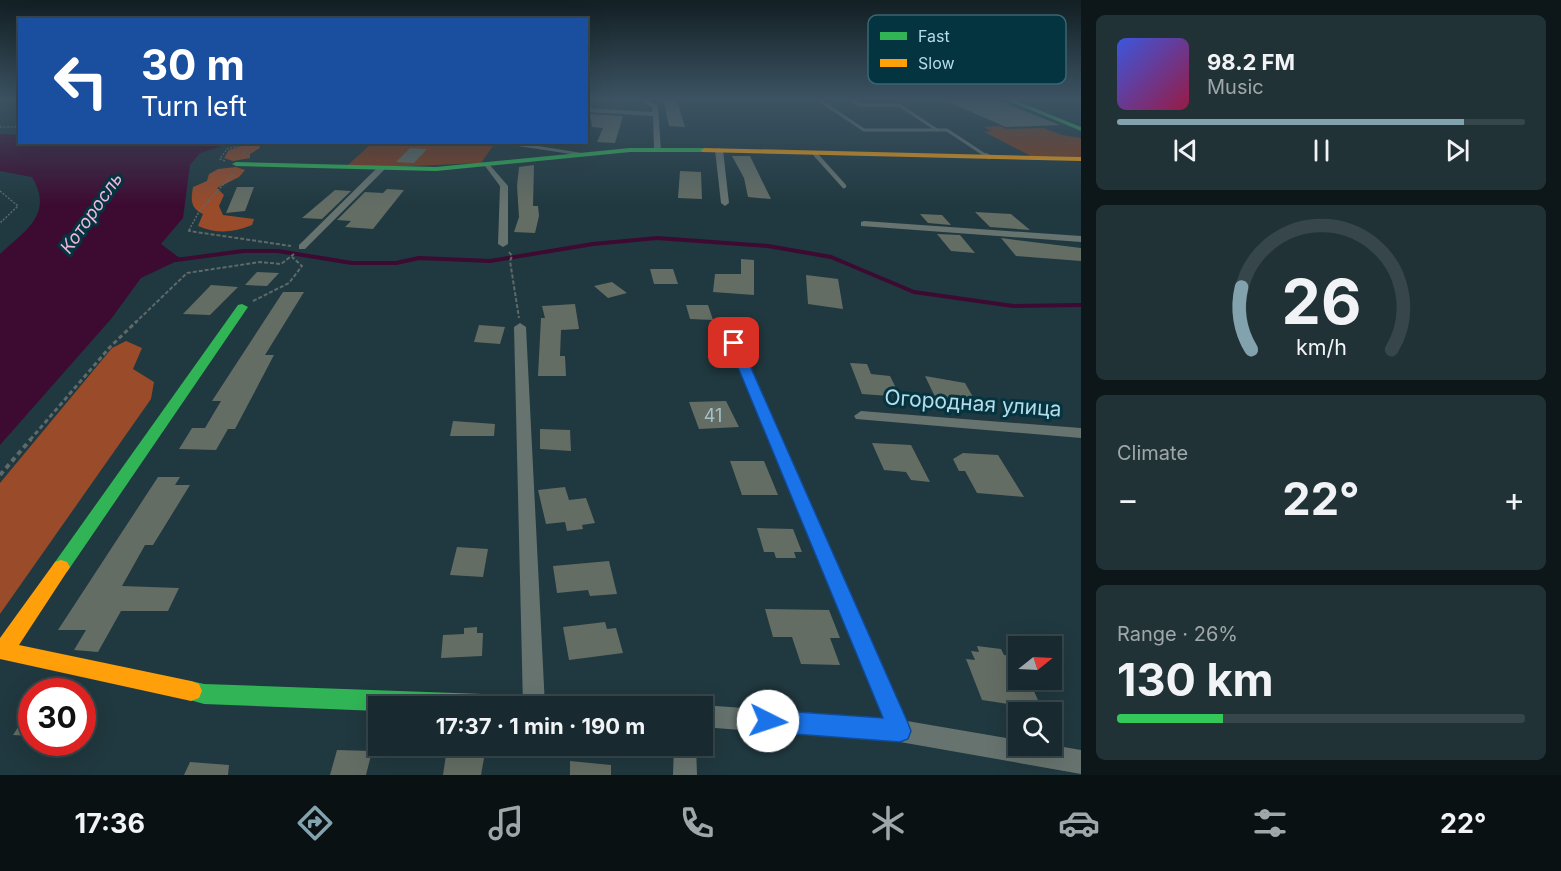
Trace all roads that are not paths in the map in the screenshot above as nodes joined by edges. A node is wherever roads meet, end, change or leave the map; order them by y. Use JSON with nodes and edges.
{"nodes":[{"id":1,"x":657,"y":134,"type":"edge"},
{"id":2,"x":953,"y":134,"type":"edge"},
{"id":3,"x":509,"y":144,"type":"edge"},
{"id":4,"x":658,"y":149,"type":"junction"},
{"id":5,"x":719,"y":150,"type":"junction"},
{"id":6,"x":814,"y":153,"type":"junction"},
{"id":7,"x":584,"y":154,"type":"junction"},
{"id":8,"x":989,"y":157,"type":"junction"},
{"id":9,"x":1081,"y":159,"type":"edge"},
{"id":10,"x":238,"y":164,"type":"road end"},
{"id":11,"x":489,"y":166,"type":"junction"},
{"id":12,"x":381,"y":169,"type":"junction"},
{"id":13,"x":844,"y":186,"type":"dead end"},
{"id":14,"x":725,"y":203,"type":"dead end"},
{"id":15,"x":864,"y":224,"type":"dead end"},
{"id":16,"x":1081,"y":239,"type":"edge"},
{"id":17,"x":503,"y":244,"type":"dead end"},
{"id":18,"x":300,"y":247,"type":"road end"},
{"id":19,"x":242,"y":307,"type":"road end"},
{"id":20,"x":520,"y":327,"type":"road end"},
{"id":21,"x":734,"y":343,"type":"dead end"},
{"id":22,"x":861,"y":416,"type":"dead end"},
{"id":23,"x":1081,"y":433,"type":"edge"},
{"id":24,"x":534,"y":696,"type":"edge"},
{"id":25,"x":368,"y":700,"type":"edge"},
{"id":26,"x":713,"y":717,"type":"edge"},
{"id":27,"x":900,"y":731,"type":"junction"},
{"id":28,"x":685,"y":756,"type":"edge"},
{"id":29,"x":1081,"y":762,"type":"edge"},
{"id":30,"x":686,"y":775,"type":"edge"}],
"edges":[{"from":1,"to":4,"type":"street"},
{"from":2,"to":8,"type":"lane"},
{"from":3,"to":7,"type":"street"},
{"from":4,"to":5,"type":"street"},
{"from":4,"to":7,"type":"street"},
{"from":5,"to":6,"type":"street"},
{"from":5,"to":14,"type":"street"},
{"from":6,"to":8,"type":"street"},
{"from":6,"to":13,"type":"lane"},
{"from":7,"to":11,"type":"street"},
{"from":8,"to":9,"type":"street"},
{"from":10,"to":12,"type":"street"},
{"from":11,"to":12,"type":"street"},
{"from":11,"to":17,"type":"street"},
{"from":12,"to":18,"type":"street"},
{"from":15,"to":16,"type":"street"},
{"from":19,"to":25,"type":"street"},
{"from":20,"to":24,"type":"street"},
{"from":21,"to":27,"type":"street"},
{"from":22,"to":23,"type":"street","name":"Огородная улица"},
{"from":26,"to":27,"type":"street"},
{"from":27,"to":29,"type":"street"},
{"from":28,"to":30,"type":"street"}]}
